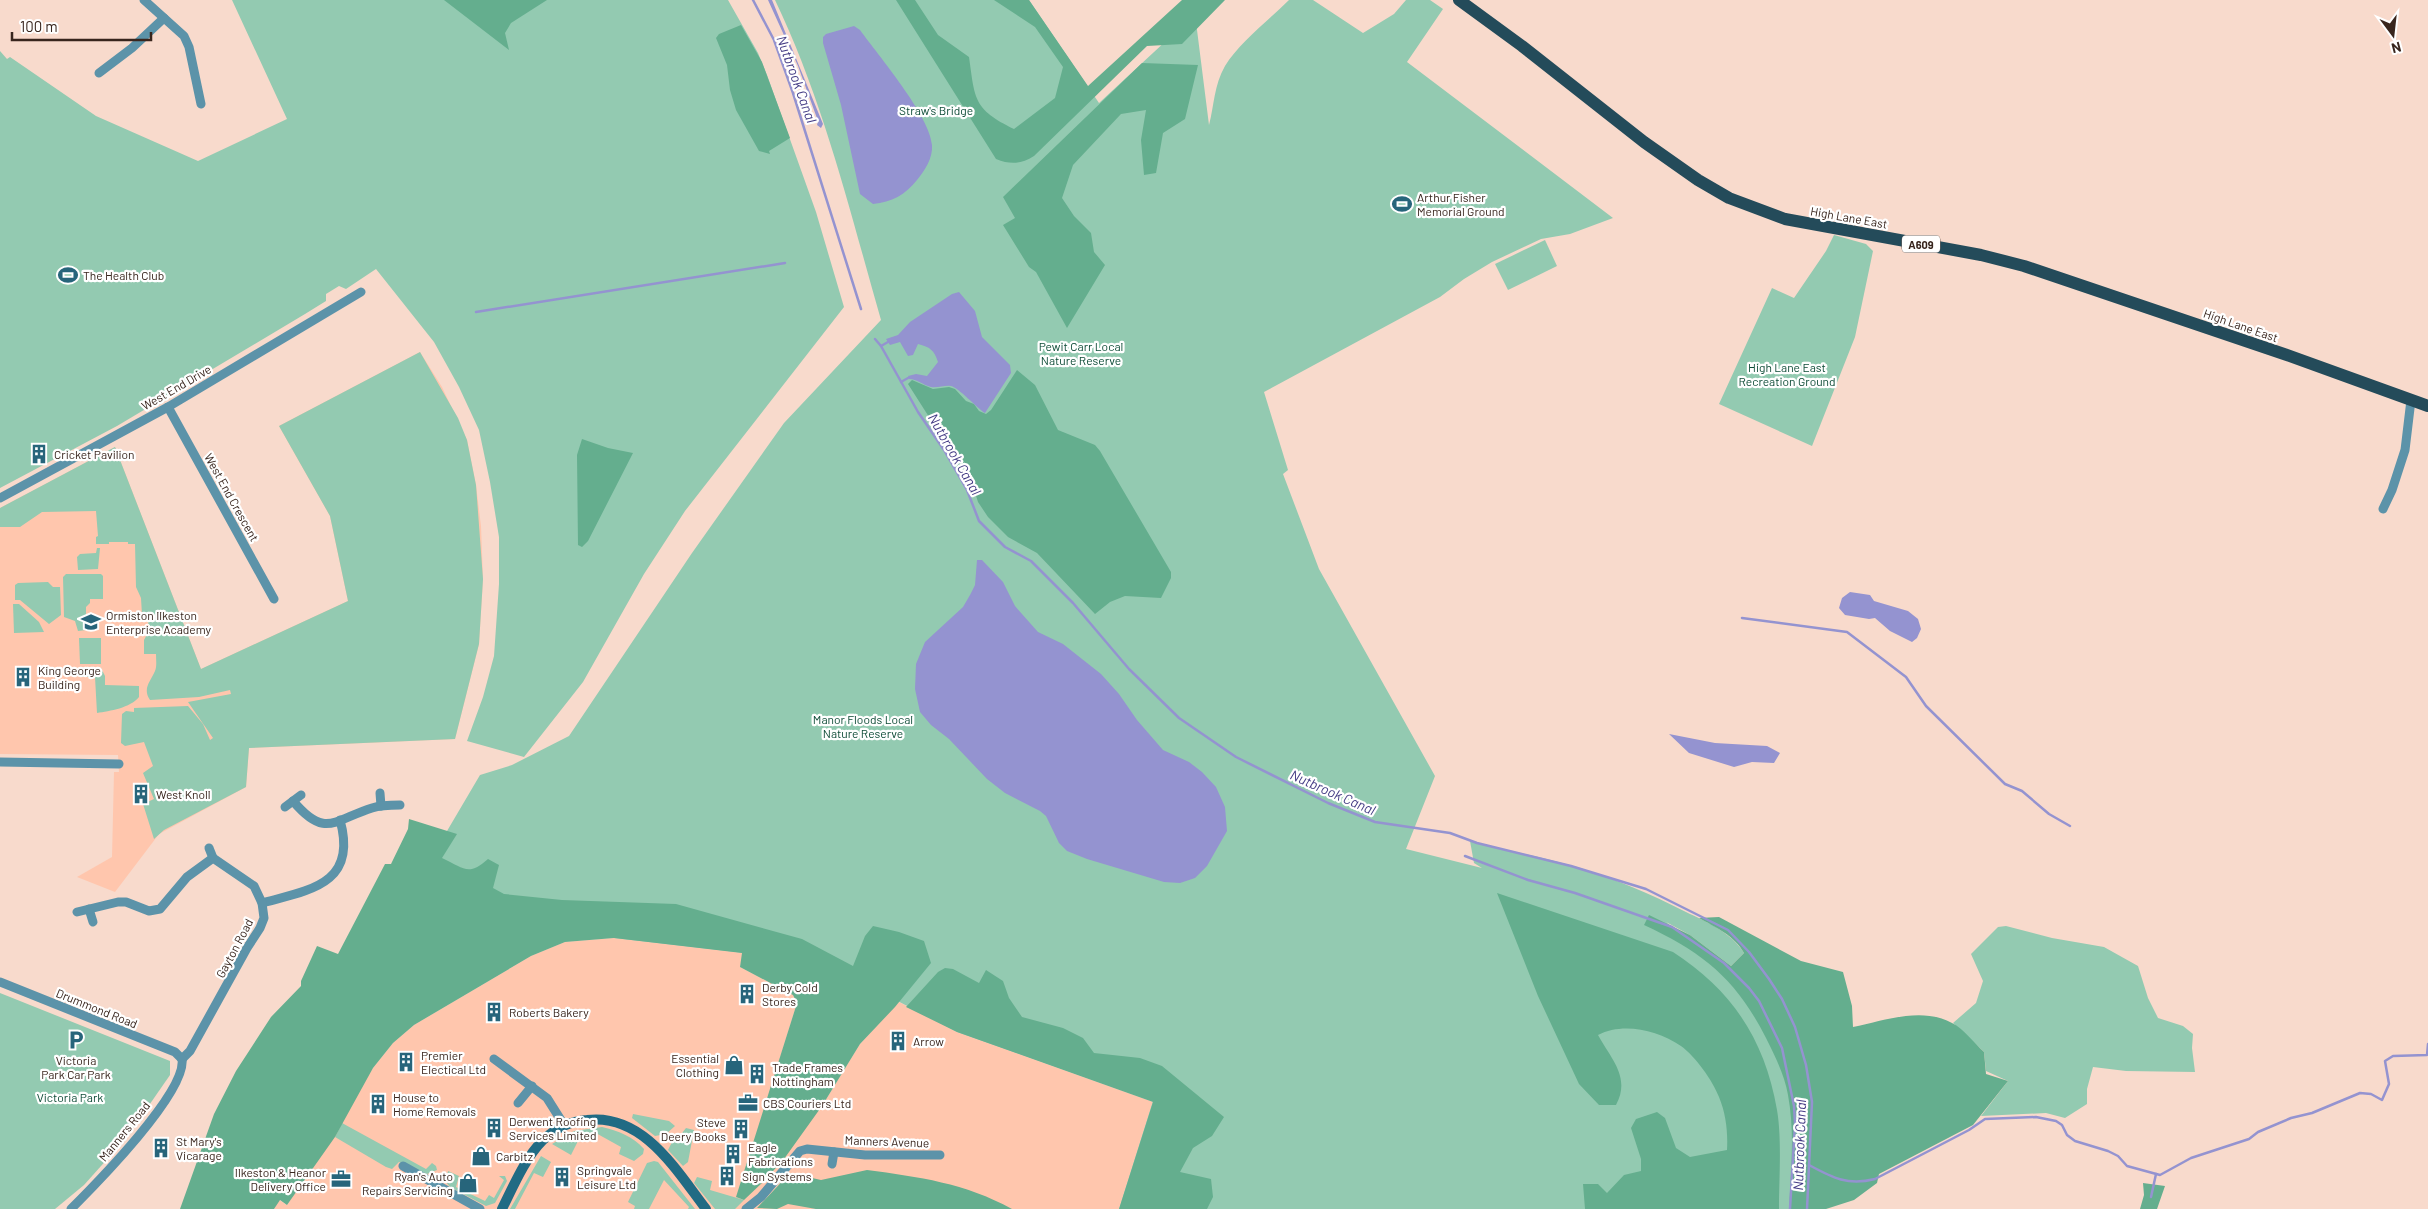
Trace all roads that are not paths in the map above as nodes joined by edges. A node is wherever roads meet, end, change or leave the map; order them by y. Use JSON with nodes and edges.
{"nodes":[{"id":1,"x":144,"y":0,"type":"edge"},
{"id":2,"x":1459,"y":0,"type":"edge"},
{"id":3,"x":164,"y":18,"type":"junction"},
{"id":4,"x":114,"y":50,"type":"dead end"},
{"id":5,"x":121,"y":58,"type":"junction"},
{"id":6,"x":99,"y":73,"type":"dead end"},
{"id":7,"x":208,"y":88,"type":"dead end"},
{"id":8,"x":198,"y":90,"type":"junction"},
{"id":9,"x":201,"y":104,"type":"dead end"},
{"id":10,"x":361,"y":292,"type":"dead end"},
{"id":11,"x":336,"y":294,"type":"dead end"},
{"id":12,"x":341,"y":304,"type":"junction"},
{"id":13,"x":2411,"y":400,"type":"junction"},
{"id":14,"x":2428,"y":406,"type":"edge"},
{"id":15,"x":168,"y":407,"type":"junction"},
{"id":16,"x":0,"y":498,"type":"edge"},
{"id":17,"x":2383,"y":509,"type":"dead end"},
{"id":18,"x":274,"y":598,"type":"dead end"},
{"id":19,"x":0,"y":762,"type":"edge"},
{"id":20,"x":119,"y":764,"type":"dead end"},
{"id":21,"x":380,"y":793,"type":"dead end"},
{"id":22,"x":301,"y":795,"type":"dead end"},
{"id":23,"x":293,"y":801,"type":"junction"},
{"id":24,"x":400,"y":805,"type":"dead end"},
{"id":25,"x":381,"y":806,"type":"junction"},
{"id":26,"x":285,"y":807,"type":"dead end"},
{"id":27,"x":340,"y":820,"type":"junction"},
{"id":28,"x":209,"y":848,"type":"dead end"},
{"id":29,"x":214,"y":858,"type":"junction"},
{"id":30,"x":262,"y":903,"type":"junction"},
{"id":31,"x":89,"y":909,"type":"junction"},
{"id":32,"x":77,"y":912,"type":"dead end"},
{"id":33,"x":93,"y":922,"type":"dead end"},
{"id":34,"x":0,"y":982,"type":"edge"},
{"id":35,"x":182,"y":1059,"type":"junction"},
{"id":36,"x":494,"y":1059,"type":"dead end"},
{"id":37,"x":532,"y":1086,"type":"junction"},
{"id":38,"x":518,"y":1103,"type":"dead end"},
{"id":39,"x":564,"y":1125,"type":"junction"},
{"id":40,"x":834,"y":1152,"type":"junction"},
{"id":41,"x":940,"y":1155,"type":"dead end"},
{"id":42,"x":832,"y":1164,"type":"dead end"},
{"id":43,"x":403,"y":1166,"type":"dead end"},
{"id":44,"x":71,"y":1209,"type":"edge"},
{"id":45,"x":480,"y":1209,"type":"edge"},
{"id":46,"x":502,"y":1209,"type":"edge"},
{"id":47,"x":706,"y":1209,"type":"edge"},
{"id":48,"x":746,"y":1209,"type":"edge"}],
"edges":[{"from":1,"to":3,"type":"street"},
{"from":2,"to":13,"type":"main road","name":"High Lane East","number":"A609"},
{"from":3,"to":5,"type":"street"},
{"from":3,"to":8,"type":"street"},
{"from":4,"to":5,"type":"street"},
{"from":5,"to":6,"type":"street"},
{"from":7,"to":8,"type":"street"},
{"from":8,"to":9,"type":"street"},
{"from":10,"to":12,"type":"street","name":"West End Drive"},
{"from":11,"to":12,"type":"street"},
{"from":12,"to":15,"type":"street","name":"West End Drive"},
{"from":13,"to":14,"type":"main road","name":"High Lane East","number":"A609"},
{"from":13,"to":17,"type":"street"},
{"from":15,"to":16,"type":"street","name":"West End Drive"},
{"from":15,"to":18,"type":"street","name":"West End Crescent"},
{"from":19,"to":20,"type":"street"},
{"from":21,"to":25,"type":"street"},
{"from":22,"to":23,"type":"street"},
{"from":23,"to":26,"type":"street"},
{"from":23,"to":27,"type":"street"},
{"from":24,"to":25,"type":"street"},
{"from":25,"to":27,"type":"street"},
{"from":27,"to":30,"type":"street"},
{"from":28,"to":29,"type":"street"},
{"from":29,"to":30,"type":"street"},
{"from":29,"to":31,"type":"street"},
{"from":30,"to":35,"type":"street","name":"Gayton Road"},
{"from":31,"to":32,"type":"street"},
{"from":31,"to":33,"type":"street"},
{"from":34,"to":35,"type":"street","name":"Drummond Road"},
{"from":35,"to":44,"type":"street","name":"Manners Road"},
{"from":36,"to":37,"type":"street"},
{"from":37,"to":38,"type":"street"},
{"from":37,"to":39,"type":"street"},
{"from":39,"to":46,"type":"street"},
{"from":39,"to":47,"type":"street"},
{"from":40,"to":41,"type":"street","name":"Manners Avenue"},
{"from":40,"to":42,"type":"street","name":"Manners Avenue"},
{"from":40,"to":48,"type":"street","name":"Manners Avenue"},
{"from":43,"to":45,"type":"street"}]}
